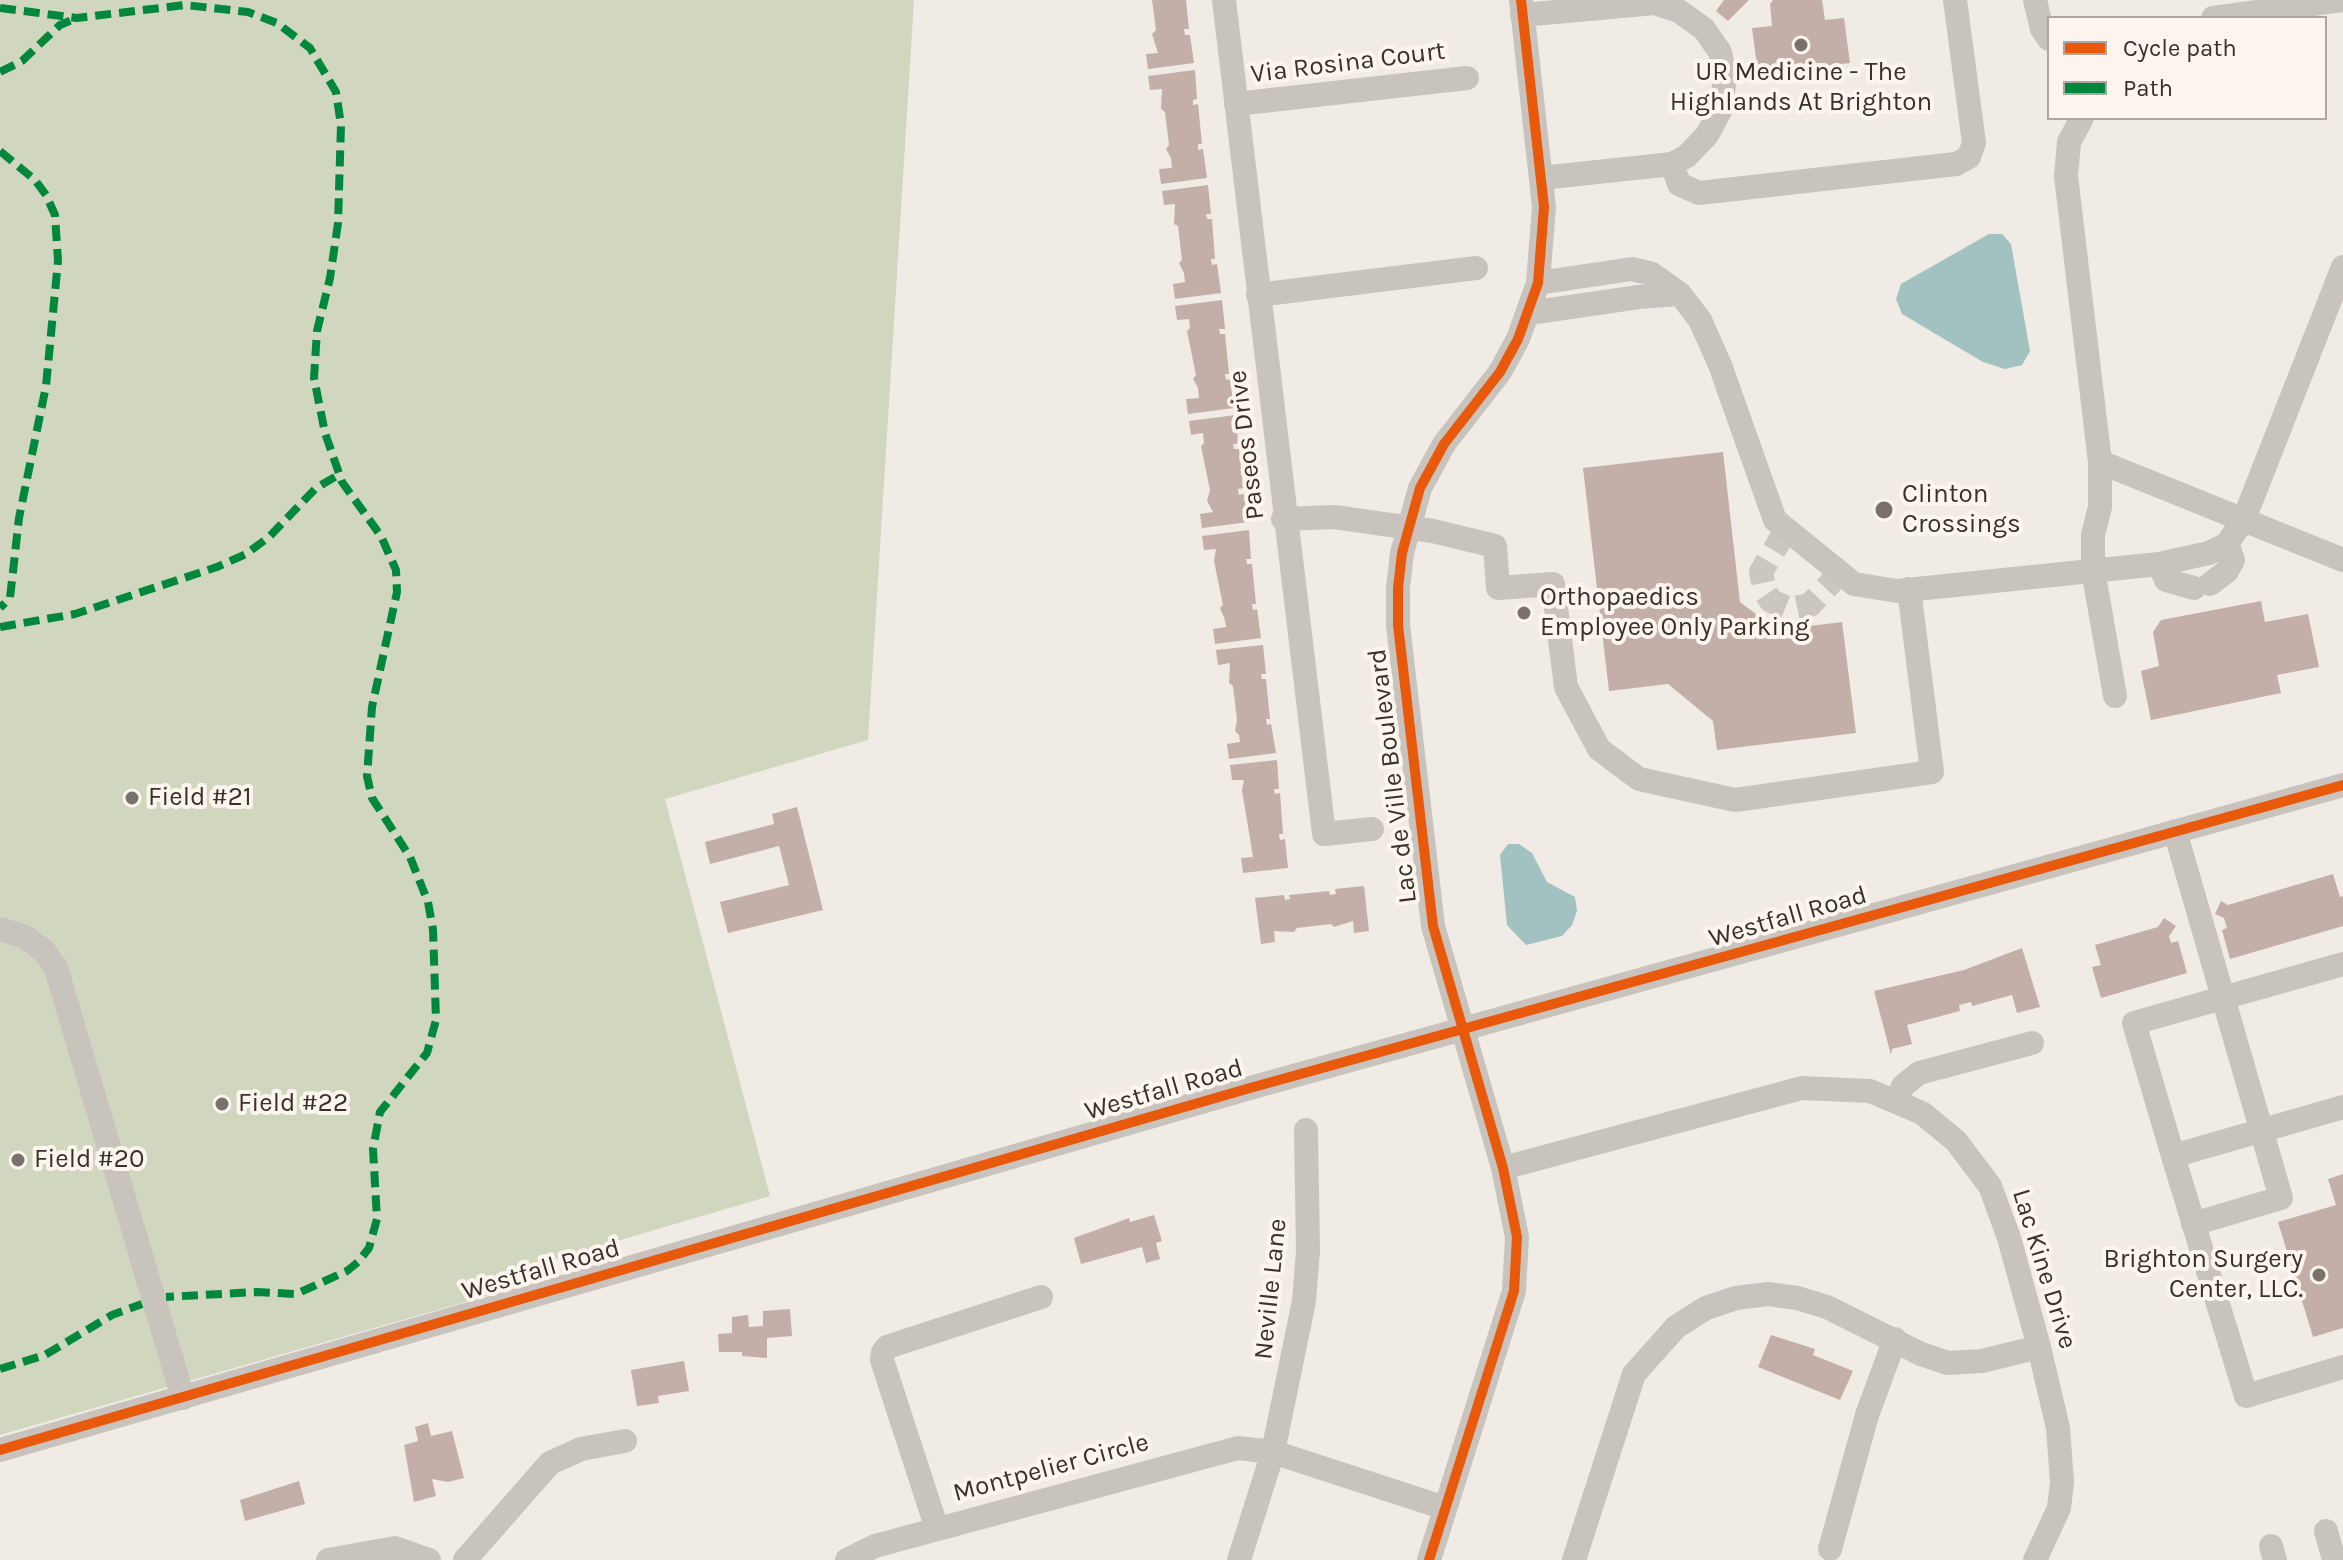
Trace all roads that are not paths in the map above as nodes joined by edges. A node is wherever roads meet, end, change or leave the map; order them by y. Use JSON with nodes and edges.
{"nodes":[{"id":1,"x":1224,"y":0,"type":"edge"},
{"id":2,"x":1955,"y":0,"type":"edge"},
{"id":3,"x":2035,"y":0,"type":"edge"},
{"id":4,"x":2343,"y":0,"type":"edge"},
{"id":5,"x":1522,"y":8,"type":"edge"},
{"id":6,"x":2227,"y":16,"type":"edge"},
{"id":7,"x":2047,"y":36,"type":"edge"},
{"id":8,"x":1467,"y":78,"type":"dead end"},
{"id":9,"x":1236,"y":104,"type":"junction"},
{"id":10,"x":2081,"y":120,"type":"edge"},
{"id":11,"x":1672,"y":164,"type":"junction"},
{"id":12,"x":1541,"y":178,"type":"junction"},
{"id":13,"x":2343,"y":267,"type":"edge"},
{"id":14,"x":1476,"y":268,"type":"dead end"},
{"id":15,"x":1538,"y":283,"type":"junction"},
{"id":16,"x":1680,"y":294,"type":"junction"},
{"id":17,"x":1258,"y":295,"type":"junction"},
{"id":18,"x":1529,"y":313,"type":"junction"},
{"id":19,"x":2100,"y":462,"type":"junction"},
{"id":20,"x":1283,"y":519,"type":"junction"},
{"id":21,"x":2244,"y":519,"type":"junction"},
{"id":22,"x":1408,"y":527,"type":"junction"},
{"id":23,"x":2227,"y":544,"type":"junction"},
{"id":24,"x":2343,"y":560,"type":"edge"},
{"id":25,"x":2159,"y":564,"type":"junction"},
{"id":26,"x":2093,"y":570,"type":"junction"},
{"id":27,"x":1909,"y":589,"type":"junction"},
{"id":28,"x":2115,"y":696,"type":"dead end"},
{"id":29,"x":2343,"y":785,"type":"edge"},
{"id":30,"x":1372,"y":829,"type":"dead end"},
{"id":31,"x":2175,"y":831,"type":"junction"},
{"id":32,"x":0,"y":929,"type":"edge"},
{"id":33,"x":2343,"y":964,"type":"edge"},
{"id":34,"x":2223,"y":998,"type":"junction"},
{"id":35,"x":1463,"y":1032,"type":"junction"},
{"id":36,"x":2032,"y":1043,"type":"dead end"},
{"id":37,"x":1897,"y":1100,"type":"junction"},
{"id":38,"x":2343,"y":1107,"type":"edge"},
{"id":39,"x":1306,"y":1130,"type":"dead end"},
{"id":40,"x":2261,"y":1130,"type":"junction"},
{"id":41,"x":2173,"y":1156,"type":"junction"},
{"id":42,"x":1503,"y":1168,"type":"junction"},
{"id":43,"x":2193,"y":1224,"type":"junction"},
{"id":44,"x":1041,"y":1297,"type":"dead end"},
{"id":45,"x":1895,"y":1339,"type":"junction"},
{"id":46,"x":2039,"y":1347,"type":"junction"},
{"id":47,"x":2343,"y":1367,"type":"edge"},
{"id":48,"x":183,"y":1398,"type":"junction"},
{"id":49,"x":625,"y":1441,"type":"dead end"},
{"id":50,"x":0,"y":1450,"type":"edge"},
{"id":51,"x":1273,"y":1452,"type":"junction"},
{"id":52,"x":1445,"y":1508,"type":"junction"},
{"id":53,"x":937,"y":1529,"type":"junction"},
{"id":54,"x":2326,"y":1531,"type":"dead end"},
{"id":55,"x":1830,"y":1549,"type":"dead end"},
{"id":56,"x":2037,"y":1559,"type":"edge"},
{"id":57,"x":328,"y":1560,"type":"edge"},
{"id":58,"x":429,"y":1560,"type":"edge"},
{"id":59,"x":465,"y":1560,"type":"edge"},
{"id":60,"x":847,"y":1560,"type":"edge"},
{"id":61,"x":1239,"y":1560,"type":"edge"},
{"id":62,"x":1429,"y":1560,"type":"edge"},
{"id":63,"x":1574,"y":1560,"type":"edge"},
{"id":64,"x":2334,"y":1560,"type":"edge"}],
"edges":[{"from":1,"to":9,"type":"street","name":"Paseos Drive"},
{"from":2,"to":11,"type":"street"},
{"from":3,"to":7,"type":"street"},
{"from":4,"to":6,"type":"street"},
{"from":5,"to":11,"type":"street"},
{"from":5,"to":12,"type":"street","name":"Lac de Ville Boulevard"},
{"from":8,"to":9,"type":"street","name":"Via Rosina Court"},
{"from":9,"to":17,"type":"street","name":"Paseos Drive"},
{"from":10,"to":19,"type":"street"},
{"from":11,"to":12,"type":"street"},
{"from":12,"to":15,"type":"street","name":"Lac de Ville Boulevard"},
{"from":13,"to":21,"type":"street"},
{"from":14,"to":17,"type":"street"},
{"from":15,"to":16,"type":"street"},
{"from":15,"to":18,"type":"street","name":"Lac de Ville Boulevard"},
{"from":16,"to":18,"type":"street"},
{"from":16,"to":27,"type":"street"},
{"from":17,"to":20,"type":"street","name":"Paseos Drive"},
{"from":18,"to":22,"type":"street","name":"Lac de Ville Boulevard"},
{"from":19,"to":21,"type":"street"},
{"from":19,"to":26,"type":"street"},
{"from":20,"to":22,"type":"street"},
{"from":20,"to":30,"type":"street","name":"Paseos Drive"},
{"from":21,"to":23,"type":"street"},
{"from":21,"to":24,"type":"street"},
{"from":22,"to":27,"type":"street"},
{"from":22,"to":35,"type":"street","name":"Lac de Ville Boulevard"},
{"from":23,"to":25,"type":"street"},
{"from":23,"to":25,"type":"street"},
{"from":25,"to":26,"type":"street"},
{"from":26,"to":27,"type":"street"},
{"from":26,"to":28,"type":"street"},
{"from":29,"to":31,"type":"street","name":"Westfall Road"},
{"from":31,"to":34,"type":"street"},
{"from":31,"to":35,"type":"street","name":"Westfall Road"},
{"from":32,"to":48,"type":"street"},
{"from":33,"to":34,"type":"street"},
{"from":34,"to":40,"type":"street"},
{"from":34,"to":41,"type":"street"},
{"from":35,"to":42,"type":"street","name":"Lac de Ville Boulevard"},
{"from":35,"to":48,"type":"street","name":"Westfall Road"},
{"from":36,"to":37,"type":"street"},
{"from":37,"to":42,"type":"street","name":"Lac Kine Drive"},
{"from":37,"to":46,"type":"street","name":"Lac Kine Drive"},
{"from":38,"to":40,"type":"street"},
{"from":39,"to":51,"type":"street","name":"Neville Lane"},
{"from":40,"to":41,"type":"street"},
{"from":40,"to":43,"type":"street"},
{"from":41,"to":43,"type":"street"},
{"from":42,"to":52,"type":"street","name":"Lac de Ville Boulevard"},
{"from":43,"to":47,"type":"street"},
{"from":44,"to":53,"type":"street"},
{"from":45,"to":46,"type":"street"},
{"from":45,"to":55,"type":"street"},
{"from":45,"to":63,"type":"street"},
{"from":46,"to":56,"type":"street","name":"Lac Kine Drive"},
{"from":48,"to":50,"type":"street","name":"Westfall Road"},
{"from":49,"to":59,"type":"street"},
{"from":51,"to":52,"type":"street","name":"Montpelier Circle"},
{"from":51,"to":53,"type":"street","name":"Montpelier Circle"},
{"from":51,"to":61,"type":"street"},
{"from":52,"to":62,"type":"street","name":"Lac de Ville Boulevard"},
{"from":53,"to":60,"type":"street","name":"Montpelier Circle"},
{"from":54,"to":64,"type":"street"},
{"from":57,"to":58,"type":"street"}]}
